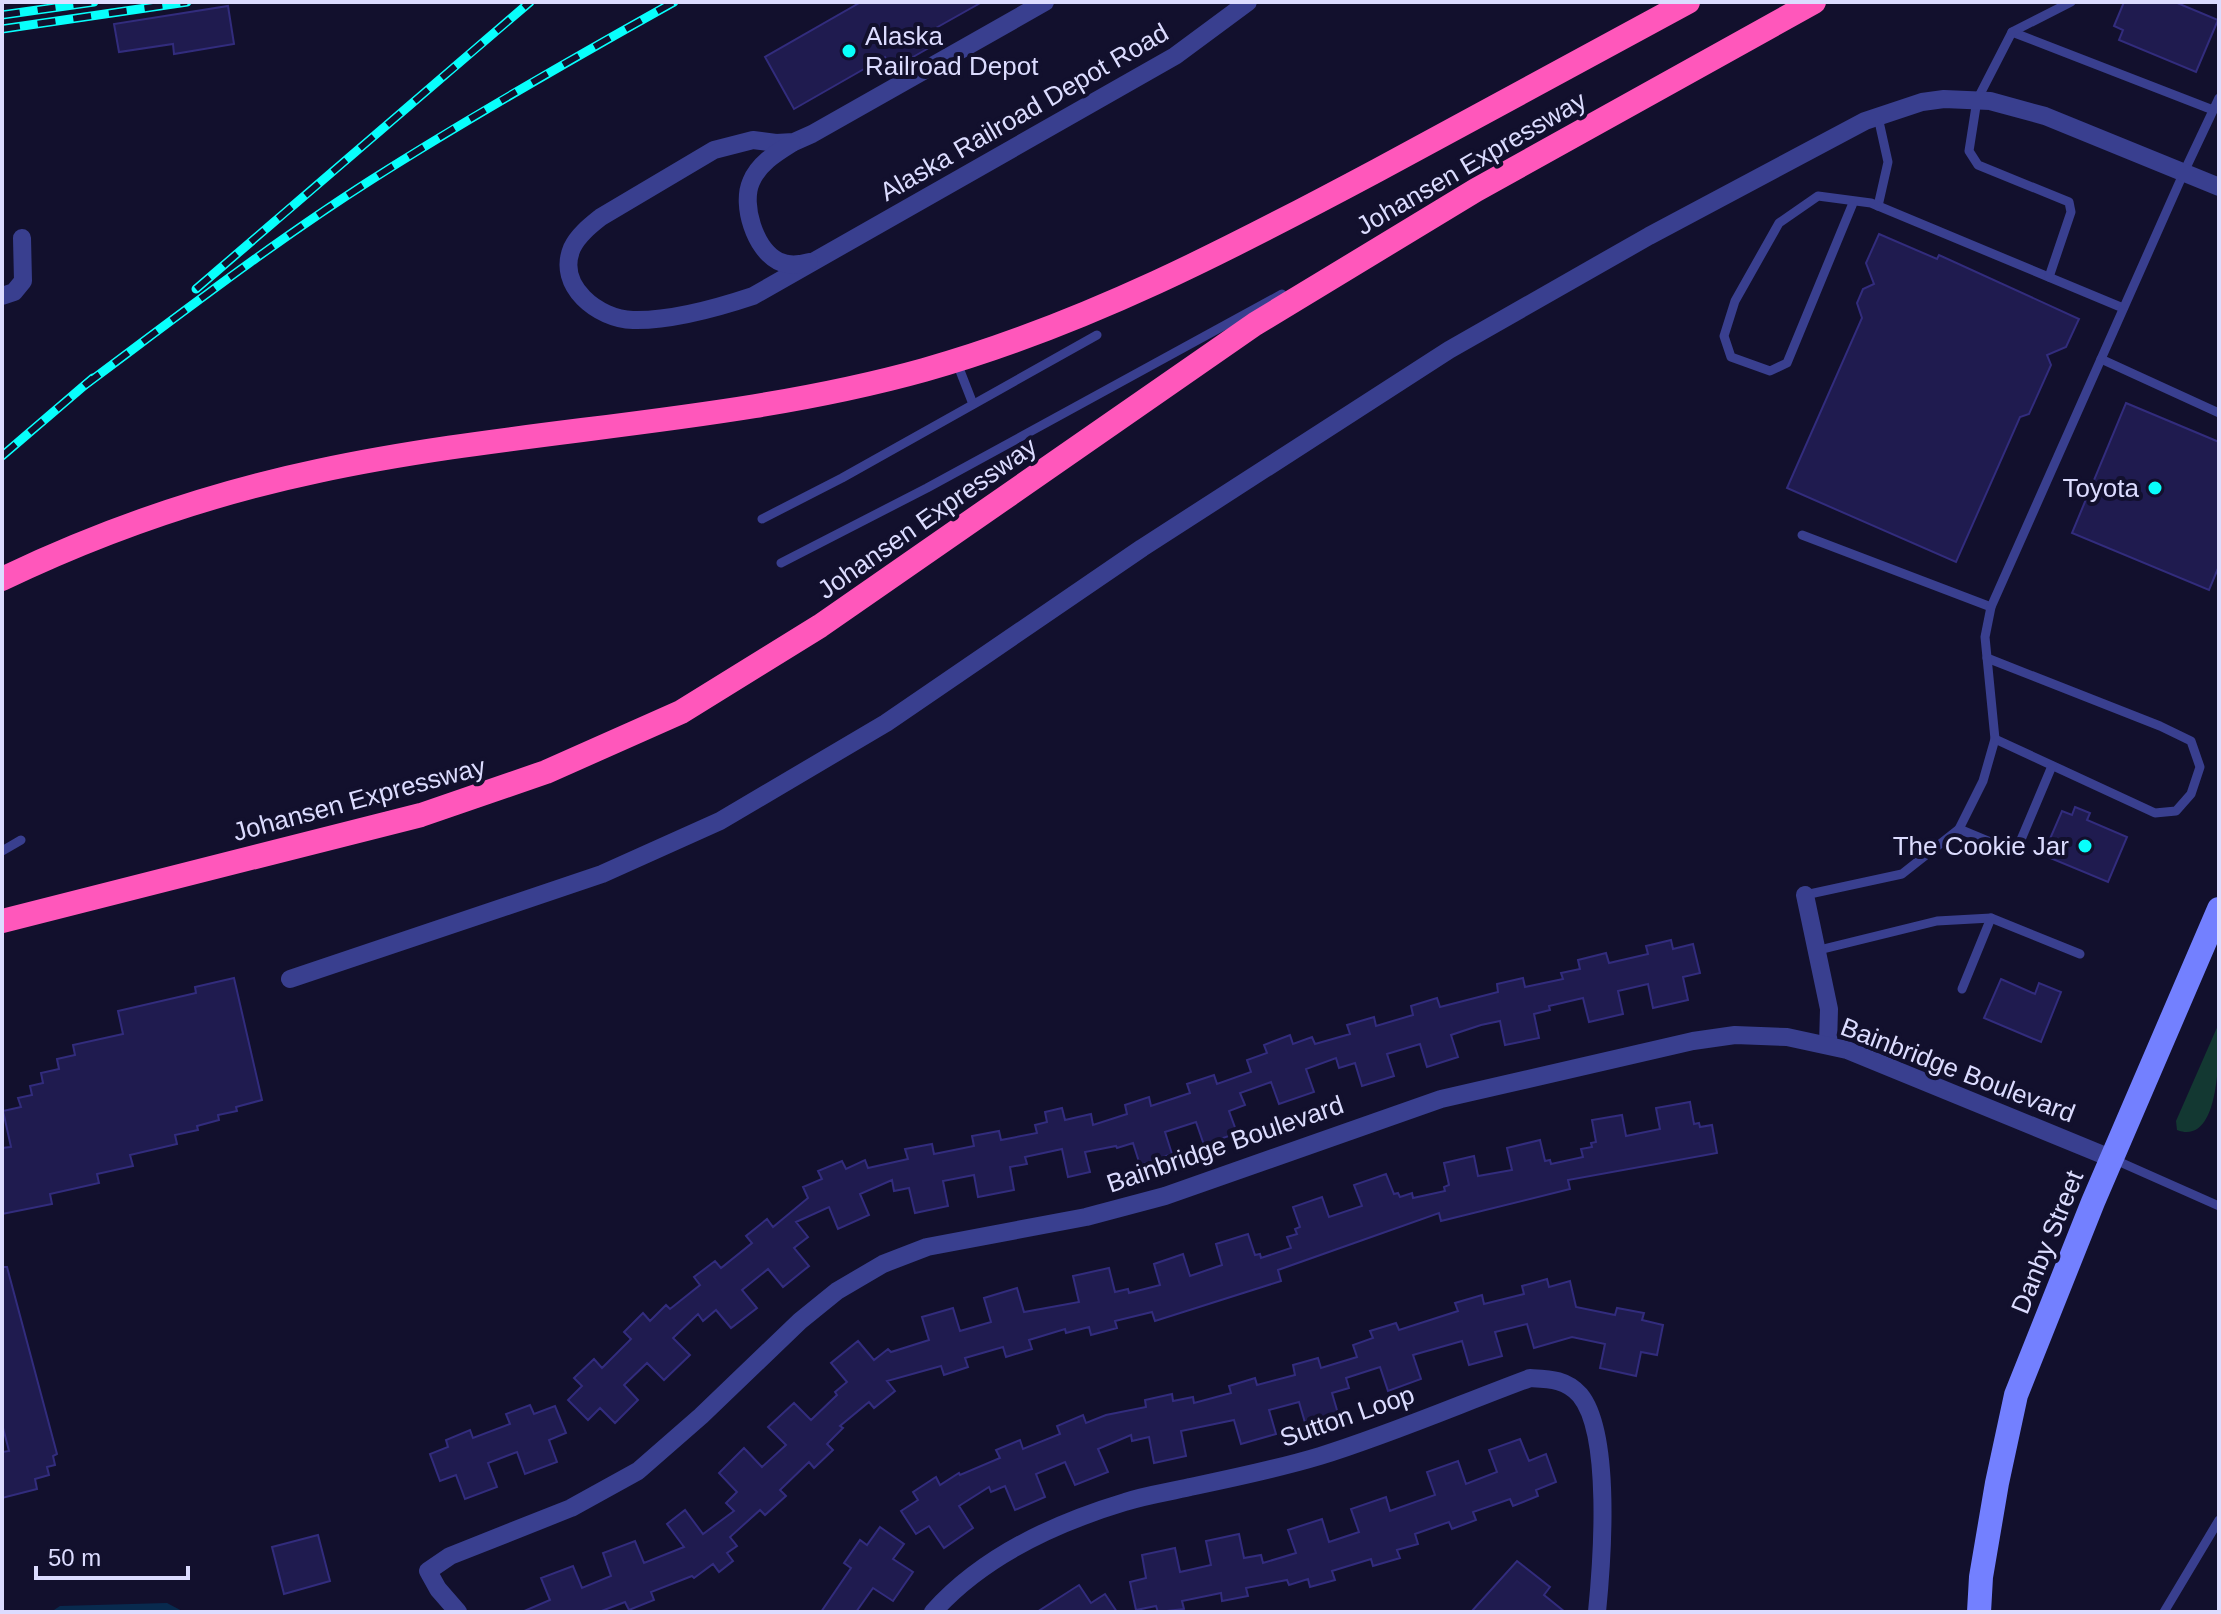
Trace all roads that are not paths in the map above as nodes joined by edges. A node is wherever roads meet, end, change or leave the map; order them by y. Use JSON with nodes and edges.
{"nodes":[{"id":1,"x":1045,"y":2,"type":"edge"},
{"id":2,"x":1248,"y":2,"type":"edge"},
{"id":3,"x":1688,"y":2,"type":"edge"},
{"id":4,"x":1814,"y":2,"type":"edge"},
{"id":5,"x":2071,"y":2,"type":"edge"},
{"id":6,"x":2012,"y":32,"type":"junction"},
{"id":7,"x":2219,"y":98,"type":"edge"},
{"id":8,"x":1977,"y":100,"type":"junction"},
{"id":9,"x":2213,"y":110,"type":"junction"},
{"id":10,"x":1878,"y":117,"type":"junction"},
{"id":11,"x":2206,"y":126,"type":"junction"},
{"id":12,"x":2219,"y":129,"type":"edge"},
{"id":13,"x":794,"y":142,"type":"junction"},
{"id":14,"x":2184,"y":172,"type":"junction"},
{"id":15,"x":2219,"y":187,"type":"edge"},
{"id":16,"x":1476,"y":190,"type":"junction"},
{"id":17,"x":1853,"y":203,"type":"junction"},
{"id":18,"x":1878,"y":206,"type":"junction"},
{"id":19,"x":22,"y":238,"type":"dead end"},
{"id":20,"x":821,"y":260,"type":"junction"},
{"id":21,"x":2049,"y":277,"type":"junction"},
{"id":22,"x":2,"y":296,"type":"edge"},
{"id":23,"x":2123,"y":308,"type":"junction"},
{"id":24,"x":1097,"y":335,"type":"dead end"},
{"id":25,"x":2101,"y":359,"type":"junction"},
{"id":26,"x":956,"y":360,"type":"junction"},
{"id":27,"x":973,"y":404,"type":"junction"},
{"id":28,"x":2219,"y":413,"type":"edge"},
{"id":29,"x":762,"y":519,"type":"dead end"},
{"id":30,"x":1802,"y":535,"type":"dead end"},
{"id":31,"x":781,"y":563,"type":"dead end"},
{"id":32,"x":2,"y":579,"type":"edge"},
{"id":33,"x":1991,"y":607,"type":"junction"},
{"id":34,"x":1987,"y":658,"type":"junction"},
{"id":35,"x":1995,"y":739,"type":"junction"},
{"id":36,"x":2052,"y":766,"type":"junction"},
{"id":37,"x":1959,"y":829,"type":"junction"},
{"id":38,"x":21,"y":840,"type":"dead end"},
{"id":39,"x":2,"y":851,"type":"edge"},
{"id":40,"x":1805,"y":895,"type":"joint"},
{"id":41,"x":2219,"y":909,"type":"edge"},
{"id":42,"x":1991,"y":918,"type":"junction"},
{"id":43,"x":2,"y":921,"type":"edge"},
{"id":44,"x":1815,"y":951,"type":"junction"},
{"id":45,"x":2080,"y":954,"type":"dead end"},
{"id":46,"x":290,"y":979,"type":"dead end"},
{"id":47,"x":1962,"y":989,"type":"dead end"},
{"id":48,"x":1828,"y":1045,"type":"junction"},
{"id":49,"x":2113,"y":1159,"type":"junction"},
{"id":50,"x":2219,"y":1206,"type":"edge"},
{"id":51,"x":2219,"y":1520,"type":"edge"},
{"id":52,"x":458,"y":1612,"type":"edge"},
{"id":53,"x":933,"y":1612,"type":"edge"},
{"id":54,"x":1597,"y":1612,"type":"edge"},
{"id":55,"x":1979,"y":1612,"type":"edge"},
{"id":56,"x":2164,"y":1612,"type":"edge"}],
"edges":[{"from":1,"to":13,"type":"street","name":"Alaska Railroad Depot Road"},
{"from":2,"to":20,"type":"street","name":"Alaska Railroad Depot Road"},
{"from":3,"to":26,"type":"highway","name":"Johansen Expressway"},
{"from":4,"to":16,"type":"highway","name":"Johansen Expressway"},
{"from":5,"to":6,"type":"lane"},
{"from":6,"to":8,"type":"lane"},
{"from":6,"to":9,"type":"lane"},
{"from":7,"to":9,"type":"lane"},
{"from":8,"to":10,"type":"street"},
{"from":8,"to":14,"type":"street"},
{"from":8,"to":21,"type":"lane"},
{"from":9,"to":11,"type":"lane"},
{"from":10,"to":18,"type":"lane"},
{"from":10,"to":46,"type":"street"},
{"from":11,"to":12,"type":"lane"},
{"from":11,"to":14,"type":"lane"},
{"from":13,"to":20,"type":"street","name":"Alaska Railroad Depot Road"},
{"from":13,"to":20,"type":"street","name":"Alaska Railroad Depot Road"},
{"from":14,"to":15,"type":"street"},
{"from":14,"to":23,"type":"lane"},
{"from":16,"to":31,"type":"lane"},
{"from":16,"to":43,"type":"highway","name":"Johansen Expressway"},
{"from":17,"to":17,"type":"lane"},
{"from":17,"to":18,"type":"lane"},
{"from":18,"to":21,"type":"lane"},
{"from":19,"to":22,"type":"street"},
{"from":21,"to":23,"type":"lane"},
{"from":23,"to":25,"type":"lane"},
{"from":24,"to":27,"type":"lane"},
{"from":25,"to":28,"type":"lane"},
{"from":25,"to":33,"type":"lane"},
{"from":26,"to":27,"type":"lane"},
{"from":26,"to":32,"type":"highway","name":"Johansen Expressway"},
{"from":27,"to":29,"type":"lane"},
{"from":30,"to":33,"type":"lane"},
{"from":33,"to":34,"type":"lane"},
{"from":34,"to":35,"type":"lane"},
{"from":34,"to":36,"type":"lane"},
{"from":35,"to":36,"type":"lane"},
{"from":35,"to":37,"type":"lane"},
{"from":36,"to":37,"type":"lane"},
{"from":37,"to":40,"type":"lane"},
{"from":38,"to":39,"type":"lane"},
{"from":40,"to":44,"type":"street"},
{"from":41,"to":49,"type":"street","name":"Danby Street"},
{"from":42,"to":44,"type":"lane"},
{"from":42,"to":45,"type":"lane"},
{"from":42,"to":47,"type":"lane"},
{"from":44,"to":48,"type":"street"},
{"from":48,"to":49,"type":"street","name":"Bainbridge Boulevard"},
{"from":48,"to":52,"type":"street","name":"Bainbridge Boulevard"},
{"from":49,"to":50,"type":"lane"},
{"from":49,"to":55,"type":"street","name":"Danby Street"},
{"from":51,"to":56,"type":"lane"},
{"from":53,"to":54,"type":"street","name":"Sutton Loop"}]}
